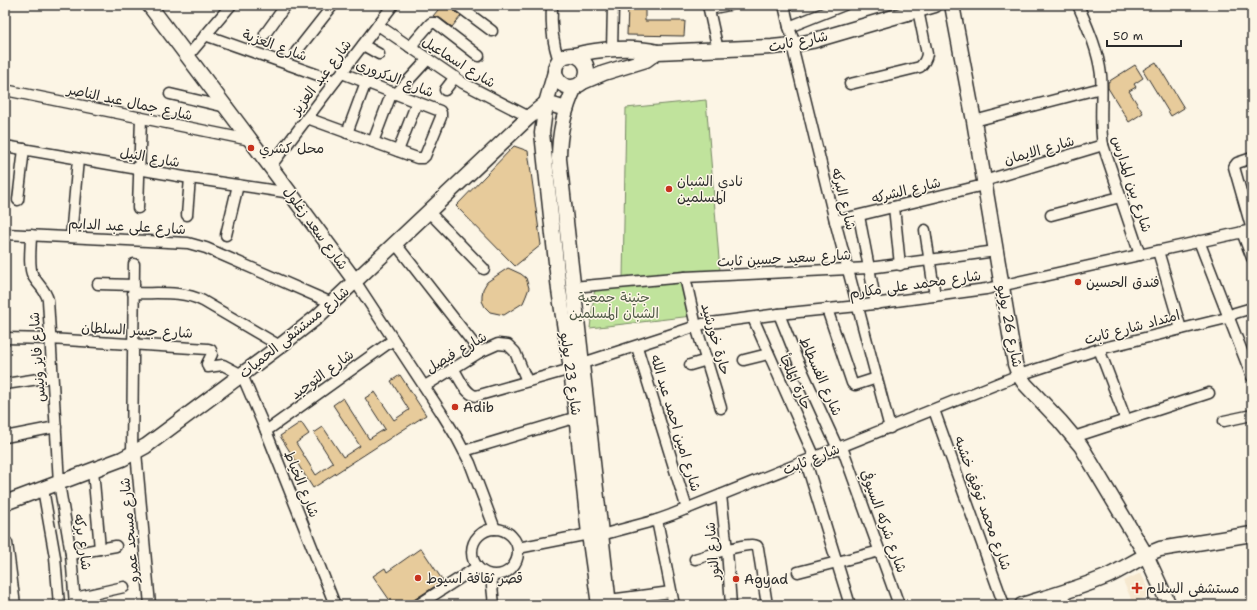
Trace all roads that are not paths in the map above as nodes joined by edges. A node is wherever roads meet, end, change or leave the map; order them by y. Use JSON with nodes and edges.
{"nodes":[{"id":1,"x":149,"y":5,"type":"edge"},
{"id":2,"x":230,"y":5,"type":"edge"},
{"id":3,"x":286,"y":5,"type":"edge"},
{"id":4,"x":333,"y":5,"type":"edge"},
{"id":5,"x":393,"y":5,"type":"edge"},
{"id":6,"x":458,"y":5,"type":"edge"},
{"id":7,"x":552,"y":5,"type":"edge"},
{"id":8,"x":612,"y":5,"type":"edge"},
{"id":9,"x":729,"y":5,"type":"edge"},
{"id":10,"x":784,"y":5,"type":"edge"},
{"id":11,"x":844,"y":5,"type":"edge"},
{"id":12,"x":934,"y":5,"type":"edge"},
{"id":13,"x":952,"y":5,"type":"edge"},
{"id":14,"x":1078,"y":5,"type":"edge"},
{"id":15,"x":708,"y":7,"type":"edge"},
{"id":16,"x":918,"y":10,"type":"junction"},
{"id":17,"x":378,"y":25,"type":"junction"},
{"id":18,"x":789,"y":27,"type":"junction"},
{"id":19,"x":492,"y":31,"type":"dead end"},
{"id":20,"x":265,"y":34,"type":"dead end"},
{"id":21,"x":205,"y":35,"type":"junction"},
{"id":22,"x":363,"y":45,"type":"junction"},
{"id":23,"x":793,"y":45,"type":"junction"},
{"id":24,"x":410,"y":47,"type":"junction"},
{"id":25,"x":612,"y":50,"type":"junction"},
{"id":26,"x":718,"y":50,"type":"junction"},
{"id":27,"x":296,"y":52,"type":"dead end"},
{"id":28,"x":658,"y":52,"type":"junction"},
{"id":29,"x":379,"y":54,"type":"dead end"},
{"id":30,"x":575,"y":55,"type":"junction"},
{"id":31,"x":188,"y":56,"type":"junction"},
{"id":32,"x":479,"y":56,"type":"dead end"},
{"id":33,"x":428,"y":59,"type":"junction"},
{"id":34,"x":557,"y":66,"type":"junction"},
{"id":35,"x":342,"y":73,"type":"junction"},
{"id":36,"x":455,"y":78,"type":"junction"},
{"id":37,"x":336,"y":81,"type":"junction"},
{"id":38,"x":366,"y":82,"type":"junction"},
{"id":39,"x":850,"y":84,"type":"dead end"},
{"id":40,"x":579,"y":85,"type":"junction"},
{"id":41,"x":1101,"y":88,"type":"junction"},
{"id":42,"x":5,"y":90,"type":"edge"},
{"id":43,"x":446,"y":90,"type":"dead end"},
{"id":44,"x":394,"y":93,"type":"junction"},
{"id":45,"x":170,"y":94,"type":"dead end"},
{"id":46,"x":417,"y":102,"type":"junction"},
{"id":47,"x":546,"y":103,"type":"junction"},
{"id":48,"x":226,"y":108,"type":"junction"},
{"id":49,"x":566,"y":109,"type":"junction"},
{"id":50,"x":528,"y":117,"type":"junction"},
{"id":51,"x":141,"y":118,"type":"junction"},
{"id":52,"x":307,"y":118,"type":"junction"},
{"id":53,"x":974,"y":121,"type":"junction"},
{"id":54,"x":347,"y":133,"type":"junction"},
{"id":55,"x":250,"y":140,"type":"junction"},
{"id":56,"x":373,"y":142,"type":"junction"},
{"id":57,"x":543,"y":144,"type":"junction"},
{"id":58,"x":559,"y":145,"type":"junction"},
{"id":59,"x":5,"y":146,"type":"edge"},
{"id":60,"x":1102,"y":146,"type":"junction"},
{"id":61,"x":24,"y":149,"type":"junction"},
{"id":62,"x":398,"y":151,"type":"junction"},
{"id":63,"x":1252,"y":158,"type":"edge"},
{"id":64,"x":78,"y":159,"type":"junction"},
{"id":65,"x":270,"y":166,"type":"junction"},
{"id":66,"x":139,"y":169,"type":"junction"},
{"id":67,"x":190,"y":178,"type":"junction"},
{"id":68,"x":984,"y":183,"type":"junction"},
{"id":69,"x":238,"y":185,"type":"junction"},
{"id":70,"x":291,"y":193,"type":"junction"},
{"id":71,"x":1120,"y":196,"type":"junction"},
{"id":72,"x":18,"y":200,"type":"dead end"},
{"id":73,"x":894,"y":207,"type":"junction"},
{"id":74,"x":138,"y":208,"type":"dead end"},
{"id":75,"x":428,"y":211,"type":"junction"},
{"id":76,"x":187,"y":215,"type":"dead end"},
{"id":77,"x":1051,"y":215,"type":"dead end"},
{"id":78,"x":859,"y":216,"type":"junction"},
{"id":79,"x":835,"y":221,"type":"junction"},
{"id":80,"x":925,"y":230,"type":"dead end"},
{"id":81,"x":1249,"y":230,"type":"edge"},
{"id":82,"x":5,"y":234,"type":"edge"},
{"id":83,"x":31,"y":235,"type":"junction"},
{"id":84,"x":226,"y":235,"type":"dead end"},
{"id":85,"x":71,"y":237,"type":"junction"},
{"id":86,"x":1199,"y":241,"type":"junction"},
{"id":87,"x":395,"y":243,"type":"junction"},
{"id":88,"x":996,"y":251,"type":"junction"},
{"id":89,"x":1158,"y":251,"type":"junction"},
{"id":90,"x":1140,"y":255,"type":"junction"},
{"id":91,"x":1252,"y":258,"type":"edge"},
{"id":92,"x":930,"y":261,"type":"junction"},
{"id":93,"x":134,"y":264,"type":"dead end"},
{"id":94,"x":900,"y":265,"type":"junction"},
{"id":95,"x":870,"y":268,"type":"junction"},
{"id":96,"x":484,"y":269,"type":"dead end"},
{"id":97,"x":848,"y":270,"type":"junction"},
{"id":98,"x":686,"y":277,"type":"junction"},
{"id":99,"x":355,"y":282,"type":"junction"},
{"id":100,"x":98,"y":284,"type":"dead end"},
{"id":101,"x":1002,"y":286,"type":"junction"},
{"id":102,"x":573,"y":287,"type":"junction"},
{"id":103,"x":134,"y":289,"type":"junction"},
{"id":104,"x":935,"y":296,"type":"junction"},
{"id":105,"x":332,"y":303,"type":"junction"},
{"id":106,"x":876,"y":304,"type":"junction"},
{"id":107,"x":858,"y":306,"type":"junction"},
{"id":108,"x":1252,"y":308,"type":"edge"},
{"id":109,"x":827,"y":309,"type":"junction"},
{"id":110,"x":779,"y":314,"type":"junction"},
{"id":111,"x":1229,"y":317,"type":"junction"},
{"id":112,"x":753,"y":318,"type":"junction"},
{"id":113,"x":696,"y":326,"type":"junction"},
{"id":114,"x":1181,"y":329,"type":"junction"},
{"id":115,"x":5,"y":338,"type":"edge"},
{"id":116,"x":50,"y":339,"type":"junction"},
{"id":117,"x":393,"y":340,"type":"junction"},
{"id":118,"x":133,"y":344,"type":"junction"},
{"id":119,"x":280,"y":346,"type":"junction"},
{"id":120,"x":637,"y":346,"type":"junction"},
{"id":121,"x":1099,"y":349,"type":"junction"},
{"id":122,"x":480,"y":352,"type":"junction"},
{"id":123,"x":768,"y":354,"type":"junction"},
{"id":124,"x":707,"y":360,"type":"junction"},
{"id":125,"x":744,"y":360,"type":"dead end"},
{"id":126,"x":690,"y":365,"type":"dead end"},
{"id":127,"x":577,"y":366,"type":"junction"},
{"id":128,"x":453,"y":368,"type":"junction"},
{"id":129,"x":242,"y":375,"type":"junction"},
{"id":130,"x":1019,"y":375,"type":"junction"},
{"id":131,"x":1252,"y":376,"type":"edge"},
{"id":132,"x":52,"y":377,"type":"junction"},
{"id":133,"x":876,"y":378,"type":"junction"},
{"id":134,"x":527,"y":381,"type":"junction"},
{"id":135,"x":5,"y":384,"type":"edge"},
{"id":136,"x":424,"y":386,"type":"junction"},
{"id":137,"x":1209,"y":393,"type":"dead end"},
{"id":138,"x":721,"y":408,"type":"dead end"},
{"id":139,"x":934,"y":410,"type":"junction"},
{"id":140,"x":1252,"y":415,"type":"edge"},
{"id":141,"x":577,"y":417,"type":"junction"},
{"id":142,"x":1126,"y":420,"type":"junction"},
{"id":143,"x":1224,"y":421,"type":"dead end"},
{"id":144,"x":56,"y":427,"type":"junction"},
{"id":145,"x":890,"y":428,"type":"junction"},
{"id":146,"x":266,"y":431,"type":"junction"},
{"id":147,"x":5,"y":437,"type":"edge"},
{"id":148,"x":1074,"y":437,"type":"junction"},
{"id":149,"x":840,"y":448,"type":"junction"},
{"id":150,"x":464,"y":452,"type":"junction"},
{"id":151,"x":134,"y":454,"type":"junction"},
{"id":152,"x":810,"y":460,"type":"junction"},
{"id":153,"x":93,"y":470,"type":"junction"},
{"id":154,"x":60,"y":482,"type":"junction"},
{"id":155,"x":43,"y":489,"type":"junction"},
{"id":156,"x":721,"y":495,"type":"junction"},
{"id":157,"x":5,"y":503,"type":"edge"},
{"id":158,"x":687,"y":509,"type":"junction"},
{"id":159,"x":657,"y":520,"type":"junction"},
{"id":160,"x":495,"y":529,"type":"junction"},
{"id":161,"x":595,"y":534,"type":"junction"},
{"id":162,"x":1252,"y":534,"type":"edge"},
{"id":163,"x":7,"y":543,"type":"dead end"},
{"id":164,"x":116,"y":546,"type":"dead end"},
{"id":165,"x":518,"y":548,"type":"junction"},
{"id":166,"x":100,"y":549,"type":"junction"},
{"id":167,"x":727,"y":550,"type":"junction"},
{"id":168,"x":880,"y":551,"type":"junction"},
{"id":169,"x":71,"y":554,"type":"junction"},
{"id":170,"x":1146,"y":555,"type":"junction"},
{"id":171,"x":696,"y":559,"type":"dead end"},
{"id":172,"x":837,"y":562,"type":"junction"},
{"id":173,"x":477,"y":567,"type":"junction"},
{"id":174,"x":798,"y":572,"type":"dead end"},
{"id":175,"x":8,"y":574,"type":"edge"},
{"id":176,"x":491,"y":576,"type":"junction"},
{"id":177,"x":124,"y":587,"type":"dead end"},
{"id":178,"x":58,"y":591,"type":"junction"},
{"id":179,"x":671,"y":592,"type":"junction"},
{"id":180,"x":75,"y":597,"type":"edge"},
{"id":181,"x":1065,"y":599,"type":"edge"},
{"id":182,"x":606,"y":603,"type":"edge"},
{"id":183,"x":899,"y":604,"type":"edge"},
{"id":184,"x":15,"y":605,"type":"edge"},
{"id":185,"x":59,"y":605,"type":"edge"},
{"id":186,"x":150,"y":605,"type":"edge"},
{"id":187,"x":335,"y":605,"type":"edge"},
{"id":188,"x":418,"y":605,"type":"edge"},
{"id":189,"x":494,"y":605,"type":"edge"},
{"id":190,"x":674,"y":605,"type":"edge"},
{"id":191,"x":731,"y":605,"type":"edge"},
{"id":192,"x":767,"y":605,"type":"edge"},
{"id":193,"x":850,"y":605,"type":"edge"},
{"id":194,"x":888,"y":605,"type":"edge"},
{"id":195,"x":1004,"y":605,"type":"edge"},
{"id":196,"x":1022,"y":605,"type":"edge"},
{"id":197,"x":1170,"y":605,"type":"edge"}],
"edges":[{"from":1,"to":31,"type":"main road","name":"شارع سعد زغلول"},
{"from":2,"to":21,"type":"street"},
{"from":3,"to":20,"type":"street"},
{"from":4,"to":27,"type":"street"},
{"from":5,"to":17,"type":"street","name":"شارع عبد العزيز"},
{"from":6,"to":19,"type":"street"},
{"from":7,"to":34,"type":"street"},
{"from":8,"to":25,"type":"street"},
{"from":9,"to":15,"type":"street"},
{"from":10,"to":18,"type":"street","name":"شارع البركه"},
{"from":11,"to":18,"type":"street"},
{"from":12,"to":16,"type":"main road","name":"شارع ثابت"},
{"from":13,"to":53,"type":"main road","name":"شارع 26 يوليو"},
{"from":14,"to":41,"type":"street","name":"شارع بين المدارس"},
{"from":15,"to":26,"type":"street"},
{"from":16,"to":23,"type":"main road","name":"شارع ثابت"},
{"from":16,"to":39,"type":"street"},
{"from":17,"to":22,"type":"street","name":"شارع عبد العزيز"},
{"from":17,"to":24,"type":"street","name":"شارع اسماعيل"},
{"from":18,"to":23,"type":"street","name":"شارع البركه"},
{"from":21,"to":31,"type":"street"},
{"from":21,"to":37,"type":"street","name":"شارع العزبة"},
{"from":22,"to":29,"type":"street"},
{"from":22,"to":35,"type":"street","name":"شارع عبد العزيز"},
{"from":23,"to":26,"type":"main road","name":"شارع ثابت"},
{"from":23,"to":79,"type":"street","name":"شارع البركه"},
{"from":24,"to":32,"type":"street"},
{"from":24,"to":33,"type":"street","name":"شارع اسماعيل"},
{"from":25,"to":28,"type":"main road","name":"شارع ثابت"},
{"from":25,"to":30,"type":"main road","name":"شارع ثابت"},
{"from":26,"to":28,"type":"main road","name":"شارع ثابت"},
{"from":28,"to":40,"type":"main road","name":"شارع ثابت"},
{"from":30,"to":34,"type":"main road"},
{"from":30,"to":40,"type":"main road"},
{"from":31,"to":48,"type":"main road","name":"شارع سعد زغلول"},
{"from":33,"to":36,"type":"street","name":"شارع اسماعيل"},
{"from":33,"to":44,"type":"street"},
{"from":34,"to":40,"type":"main road"},
{"from":34,"to":47,"type":"main road","name":"شارع 23 يوليو"},
{"from":35,"to":37,"type":"street","name":"شارع عبد العزيز"},
{"from":35,"to":38,"type":"street","name":"شارع الدكرورى"},
{"from":36,"to":43,"type":"street"},
{"from":36,"to":50,"type":"street","name":"شارع اسماعيل"},
{"from":37,"to":52,"type":"street","name":"شارع عبد العزيز"},
{"from":38,"to":44,"type":"street","name":"شارع الدكرورى"},
{"from":38,"to":54,"type":"street"},
{"from":40,"to":49,"type":"main road","name":"شارع 23 يوليو"},
{"from":41,"to":53,"type":"street"},
{"from":41,"to":60,"type":"street","name":"شارع بين المدارس"},
{"from":42,"to":51,"type":"street","name":"شارع جمال عبد الناصر"},
{"from":44,"to":46,"type":"street","name":"شارع الدكرورى"},
{"from":44,"to":56,"type":"street"},
{"from":45,"to":48,"type":"street"},
{"from":46,"to":62,"type":"street"},
{"from":46,"to":62,"type":"street","name":"شارع الدكرورى"},
{"from":47,"to":49,"type":"main road"},
{"from":47,"to":50,"type":"main road","name":"شارع مستشفى الحميات"},
{"from":47,"to":57,"type":"main road","name":"شارع 23 يوليو"},
{"from":48,"to":55,"type":"main road","name":"شارع سعد زغلول"},
{"from":49,"to":58,"type":"main road","name":"شارع 23 يوليو"},
{"from":50,"to":75,"type":"main road","name":"شارع مستشفى الحميات"},
{"from":51,"to":55,"type":"street","name":"شارع جمال عبد الناصر"},
{"from":51,"to":66,"type":"street"},
{"from":52,"to":54,"type":"street"},
{"from":52,"to":65,"type":"street","name":"شارع عبد العزيز"},
{"from":53,"to":68,"type":"main road","name":"شارع 26 يوليو"},
{"from":54,"to":56,"type":"street"},
{"from":55,"to":65,"type":"main road","name":"شارع سعد زغلول"},
{"from":56,"to":62,"type":"street"},
{"from":57,"to":58,"type":"main road"},
{"from":57,"to":127,"type":"main road","name":"شارع 23 يوليو"},
{"from":58,"to":102,"type":"main road","name":"شارع 23 يوليو"},
{"from":59,"to":61,"type":"street","name":"شارع النيل"},
{"from":60,"to":68,"type":"street","name":"شارع الايمان"},
{"from":60,"to":71,"type":"street","name":"شارع بين المدارس"},
{"from":61,"to":64,"type":"street","name":"شارع النيل"},
{"from":61,"to":72,"type":"street"},
{"from":63,"to":81,"type":"street"},
{"from":64,"to":66,"type":"street","name":"شارع النيل"},
{"from":64,"to":85,"type":"street"},
{"from":65,"to":70,"type":"main road","name":"شارع سعد زغلول"},
{"from":66,"to":67,"type":"street","name":"شارع النيل"},
{"from":66,"to":74,"type":"street"},
{"from":67,"to":69,"type":"street","name":"شارع النيل"},
{"from":67,"to":76,"type":"street"},
{"from":68,"to":73,"type":"street","name":"شارع الشركه"},
{"from":68,"to":88,"type":"main road","name":"شارع 26 يوليو"},
{"from":69,"to":70,"type":"street","name":"شارع النيل"},
{"from":69,"to":84,"type":"street"},
{"from":70,"to":99,"type":"main road","name":"شارع سعد زغلول"},
{"from":71,"to":77,"type":"street"},
{"from":71,"to":90,"type":"street","name":"شارع بين المدارس"},
{"from":73,"to":78,"type":"street","name":"شارع الشركه"},
{"from":73,"to":94,"type":"street"},
{"from":75,"to":87,"type":"main road","name":"شارع مستشفى الحميات"},
{"from":75,"to":96,"type":"street"},
{"from":78,"to":79,"type":"street","name":"شارع الشركه"},
{"from":78,"to":95,"type":"street"},
{"from":79,"to":97,"type":"street","name":"شارع البركه"},
{"from":80,"to":92,"type":"street"},
{"from":81,"to":86,"type":"street","name":"شارع محمد على مكارم"},
{"from":81,"to":91,"type":"street"},
{"from":82,"to":83,"type":"street","name":"شارع على عبد الدايم"},
{"from":83,"to":85,"type":"street","name":"شارع على عبد الدايم"},
{"from":83,"to":116,"type":"street","name":"شارع فايز ونيس"},
{"from":85,"to":105,"type":"street","name":"شارع على عبد الدايم"},
{"from":86,"to":89,"type":"street","name":"شارع محمد على مكارم"},
{"from":86,"to":111,"type":"street"},
{"from":87,"to":99,"type":"main road","name":"شارع مستشفى الحميات"},
{"from":87,"to":122,"type":"street"},
{"from":88,"to":92,"type":"street","name":"شارع سعيد حسين ثابت"},
{"from":88,"to":101,"type":"main road","name":"شارع 26 يوليو"},
{"from":89,"to":90,"type":"street","name":"شارع محمد على مكارم"},
{"from":89,"to":114,"type":"street"},
{"from":90,"to":101,"type":"street","name":"شارع محمد على مكارم"},
{"from":92,"to":94,"type":"street","name":"شارع سعيد حسين ثابت"},
{"from":92,"to":104,"type":"street"},
{"from":93,"to":103,"type":"street","name":"شارع مسجد عمرو"},
{"from":94,"to":95,"type":"street","name":"شارع سعيد حسين ثابت"},
{"from":95,"to":97,"type":"street","name":"شارع سعيد حسين ثابت"},
{"from":95,"to":106,"type":"street"},
{"from":97,"to":98,"type":"street","name":"شارع سعيد حسين ثابت"},
{"from":97,"to":107,"type":"street","name":"شارع البركه"},
{"from":98,"to":102,"type":"street","name":"شارع سعيد حسين ثابت"},
{"from":98,"to":113,"type":"street","name":"حارة خورشيد"},
{"from":99,"to":105,"type":"main road","name":"شارع مستشفى الحميات"},
{"from":99,"to":117,"type":"street","name":"شارع سعد زغلول"},
{"from":100,"to":103,"type":"street"},
{"from":101,"to":104,"type":"street","name":"شارع محمد على مكارم"},
{"from":101,"to":130,"type":"main road","name":"شارع 26 يوليو"},
{"from":102,"to":127,"type":"main road","name":"شارع 23 يوليو"},
{"from":103,"to":118,"type":"street","name":"شارع مسجد عمرو"},
{"from":103,"to":119,"type":"street"},
{"from":104,"to":106,"type":"street","name":"شارع محمد على مكارم"},
{"from":105,"to":119,"type":"main road","name":"شارع مستشفى الحميات"},
{"from":106,"to":107,"type":"street","name":"شارع محمد على مكارم"},
{"from":107,"to":109,"type":"street","name":"شارع محمد على مكارم"},
{"from":107,"to":133,"type":"street","name":"شارع البركه"},
{"from":108,"to":111,"type":"street","name":"امتداد شارع ثابت"},
{"from":109,"to":110,"type":"street","name":"شارع محمد على مكارم"},
{"from":109,"to":133,"type":"street"},
{"from":110,"to":112,"type":"street","name":"شارع محمد على مكارم"},
{"from":110,"to":149,"type":"street","name":"شارع الفسطاط"},
{"from":111,"to":114,"type":"street","name":"امتداد شارع ثابت"},
{"from":111,"to":131,"type":"street"},
{"from":112,"to":113,"type":"street","name":"شارع محمد على مكارم"},
{"from":112,"to":123,"type":"street","name":"حارة الملجأ"},
{"from":113,"to":120,"type":"street","name":"شارع محمد على مكارم"},
{"from":113,"to":124,"type":"street","name":"حارة خورشيد"},
{"from":114,"to":121,"type":"street","name":"امتداد شارع ثابت"},
{"from":115,"to":116,"type":"street","name":"شارع جسر السلطان"},
{"from":116,"to":118,"type":"street","name":"شارع جسر السلطان"},
{"from":116,"to":132,"type":"street","name":"شارع فايز ونيس"},
{"from":117,"to":136,"type":"street","name":"شارع سعد زغلول"},
{"from":117,"to":146,"type":"street","name":"شارع التوحيد"},
{"from":118,"to":129,"type":"street","name":"شارع جسر السلطان"},
{"from":118,"to":151,"type":"street","name":"شارع مسجد عمرو"},
{"from":119,"to":129,"type":"main road","name":"شارع مستشفى الحميات"},
{"from":120,"to":127,"type":"street","name":"شارع محمد على مكارم"},
{"from":120,"to":158,"type":"street","name":"شارع امين احمد عبد الله"},
{"from":121,"to":130,"type":"street","name":"امتداد شارع ثابت"},
{"from":121,"to":142,"type":"street"},
{"from":122,"to":128,"type":"street","name":"شارع فيصل"},
{"from":122,"to":134,"type":"street","name":"شارع فيصل"},
{"from":123,"to":125,"type":"street"},
{"from":123,"to":152,"type":"street","name":"حارة الملجأ"},
{"from":124,"to":126,"type":"street"},
{"from":124,"to":138,"type":"street","name":"حارة خورشيد"},
{"from":127,"to":134,"type":"street","name":"شارع محمد على مكارم"},
{"from":127,"to":141,"type":"main road","name":"شارع 23 يوليو"},
{"from":127,"to":161,"type":"main road","name":"شارع 23 يوليو"},
{"from":128,"to":134,"type":"street","name":"شارع محمد على مكارم"},
{"from":128,"to":136,"type":"street","name":"شارع فيصل"},
{"from":129,"to":146,"type":"street","name":"شارع الخياط"},
{"from":129,"to":151,"type":"main road","name":"شارع مستشفى الحميات"},
{"from":130,"to":139,"type":"street","name":"شارع ثابت"},
{"from":130,"to":148,"type":"main road","name":"شارع 26 يوليو"},
{"from":132,"to":135,"type":"street"},
{"from":132,"to":144,"type":"street","name":"شارع فايز ونيس"},
{"from":133,"to":145,"type":"street","name":"شارع البركه"},
{"from":136,"to":150,"type":"street","name":"شارع سعد زغلول"},
{"from":137,"to":142,"type":"street"},
{"from":139,"to":145,"type":"street","name":"شارع ثابت"},
{"from":139,"to":195,"type":"street","name":"شارع محمد توفيق خشبه"},
{"from":140,"to":143,"type":"street"},
{"from":141,"to":150,"type":"street"},
{"from":141,"to":161,"type":"main road","name":"شارع 23 يوليو"},
{"from":142,"to":148,"type":"street"},
{"from":144,"to":147,"type":"street"},
{"from":144,"to":154,"type":"street","name":"شارع فايز ونيس"},
{"from":145,"to":149,"type":"street","name":"شارع ثابت"},
{"from":146,"to":187,"type":"street","name":"شارع الخياط"},
{"from":148,"to":170,"type":"main road","name":"شارع 26 يوليو"},
{"from":149,"to":152,"type":"street","name":"شارع ثابت"},
{"from":149,"to":168,"type":"street","name":"شارع شركه السيوفي"},
{"from":150,"to":160,"type":"street","name":"شارع سعد زغلول"},
{"from":151,"to":153,"type":"main road","name":"شارع مستشفى الحميات"},
{"from":151,"to":186,"type":"street","name":"شارع مسجد عمرو"},
{"from":152,"to":156,"type":"street","name":"شارع ثابت"},
{"from":152,"to":172,"type":"street","name":"حارة الملجأ"},
{"from":153,"to":154,"type":"main road","name":"شارع مستشفى الحميات"},
{"from":153,"to":166,"type":"street"},
{"from":154,"to":155,"type":"main road","name":"شارع مستشفى الحميات"},
{"from":154,"to":169,"type":"street","name":"شارع بركه"},
{"from":155,"to":157,"type":"main road","name":"شارع مستشفى الحميات"},
{"from":155,"to":178,"type":"street"},
{"from":156,"to":158,"type":"street","name":"شارع ثابت"},
{"from":156,"to":167,"type":"street","name":"شارع النور"},
{"from":158,"to":159,"type":"street","name":"شارع ثابت"},
{"from":159,"to":161,"type":"street","name":"شارع ثابت"},
{"from":159,"to":179,"type":"street"},
{"from":160,"to":165,"type":"street"},
{"from":160,"to":173,"type":"street"},
{"from":161,"to":165,"type":"street","name":"شارع ثابت"},
{"from":161,"to":182,"type":"main road","name":"شارع 23 يوليو"},
{"from":162,"to":170,"type":"main road"},
{"from":163,"to":175,"type":"street"},
{"from":164,"to":166,"type":"street"},
{"from":165,"to":176,"type":"street"},
{"from":166,"to":169,"type":"street"},
{"from":167,"to":171,"type":"street"},
{"from":167,"to":191,"type":"street","name":"شارع النور"},
{"from":167,"to":192,"type":"street"},
{"from":168,"to":172,"type":"street"},
{"from":168,"to":183,"type":"street","name":"شارع شركه السيوفي"},
{"from":169,"to":180,"type":"street","name":"شارع بركه"},
{"from":170,"to":181,"type":"main road"},
{"from":170,"to":197,"type":"main road","name":"شارع 26 يوليو"},
{"from":172,"to":174,"type":"street"},
{"from":172,"to":193,"type":"street","name":"حارة الملجأ"},
{"from":173,"to":176,"type":"street"},
{"from":173,"to":188,"type":"street"},
{"from":175,"to":184,"type":"street"},
{"from":176,"to":189,"type":"street"},
{"from":177,"to":180,"type":"street"},
{"from":178,"to":180,"type":"street"},
{"from":178,"to":185,"type":"street"},
{"from":179,"to":182,"type":"street"},
{"from":179,"to":190,"type":"street"},
{"from":181,"to":196,"type":"main road"},
{"from":183,"to":194,"type":"street"}]}
